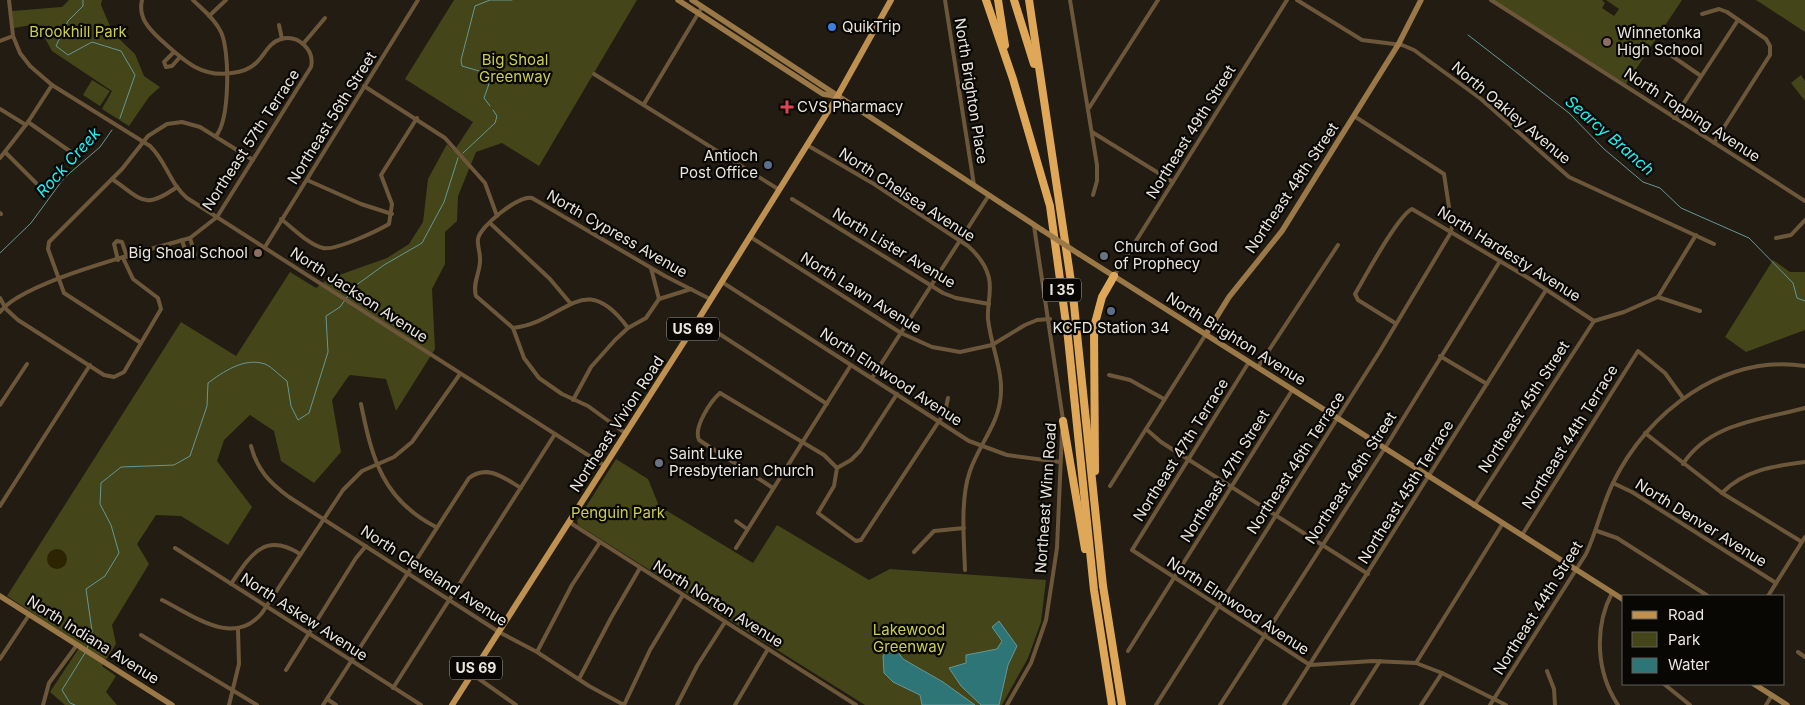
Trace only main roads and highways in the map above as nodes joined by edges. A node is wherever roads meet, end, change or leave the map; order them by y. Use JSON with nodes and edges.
{"nodes":[{"id":1,"x":678,"y":0,"type":"edge"},
{"id":2,"x":692,"y":0,"type":"edge"},
{"id":3,"x":890,"y":0,"type":"edge"},
{"id":4,"x":986,"y":0,"type":"edge"},
{"id":5,"x":998,"y":0,"type":"edge"},
{"id":6,"x":1014,"y":0,"type":"edge"},
{"id":7,"x":1029,"y":0,"type":"edge"},
{"id":8,"x":1421,"y":0,"type":"edge"},
{"id":9,"x":1013,"y":79,"type":"junction"},
{"id":10,"x":1040,"y":83,"type":"junction"},
{"id":11,"x":837,"y":97,"type":"junction"},
{"id":12,"x":1114,"y":276,"type":"junction"},
{"id":13,"x":1206,"y":334,"type":"junction"},
{"id":14,"x":1063,"y":421,"type":"road end"},
{"id":15,"x":1095,"y":506,"type":"junction"},
{"id":16,"x":1094,"y":590,"type":"junction"},
{"id":17,"x":0,"y":596,"type":"edge"},
{"id":18,"x":1622,"y":599,"type":"edge"},
{"id":19,"x":1756,"y":685,"type":"edge"},
{"id":20,"x":172,"y":705,"type":"edge"},
{"id":21,"x":452,"y":705,"type":"edge"},
{"id":22,"x":1112,"y":705,"type":"edge"},
{"id":23,"x":1122,"y":705,"type":"edge"},
{"id":24,"x":1787,"y":705,"type":"edge"}],
"edges":[{"from":1,"to":11,"type":"main road","name":"North Brighton Avenue"},
{"from":2,"to":11,"type":"main road","name":"North Brighton Avenue"},
{"from":3,"to":11,"type":"main road","name":"Northeast Vivion Road","number":"US 69"},
{"from":4,"to":9,"type":"highway","number":"I 35"},
{"from":5,"to":9,"type":"highway"},
{"from":6,"to":10,"type":"highway","number":"I 35"},
{"from":7,"to":10,"type":"highway"},
{"from":8,"to":13,"type":"main road","name":"Northeast 48th Street"},
{"from":9,"to":16,"type":"highway","number":"I 35"},
{"from":10,"to":15,"type":"highway","number":"I 35"},
{"from":11,"to":12,"type":"main road","name":"North Brighton Avenue","bridge":true},
{"from":11,"to":21,"type":"main road","name":"Northeast Vivion Road","number":"US 69"},
{"from":12,"to":13,"type":"main road","name":"North Brighton Avenue"},
{"from":12,"to":15,"type":"highway"},
{"from":13,"to":18,"type":"main road","name":"North Brighton Avenue"},
{"from":14,"to":16,"type":"highway"},
{"from":15,"to":23,"type":"highway","number":"I 35"},
{"from":16,"to":22,"type":"highway","number":"I 35"},
{"from":17,"to":20,"type":"main road","name":"North Indiana Avenue"},
{"from":19,"to":24,"type":"main road"}]}
